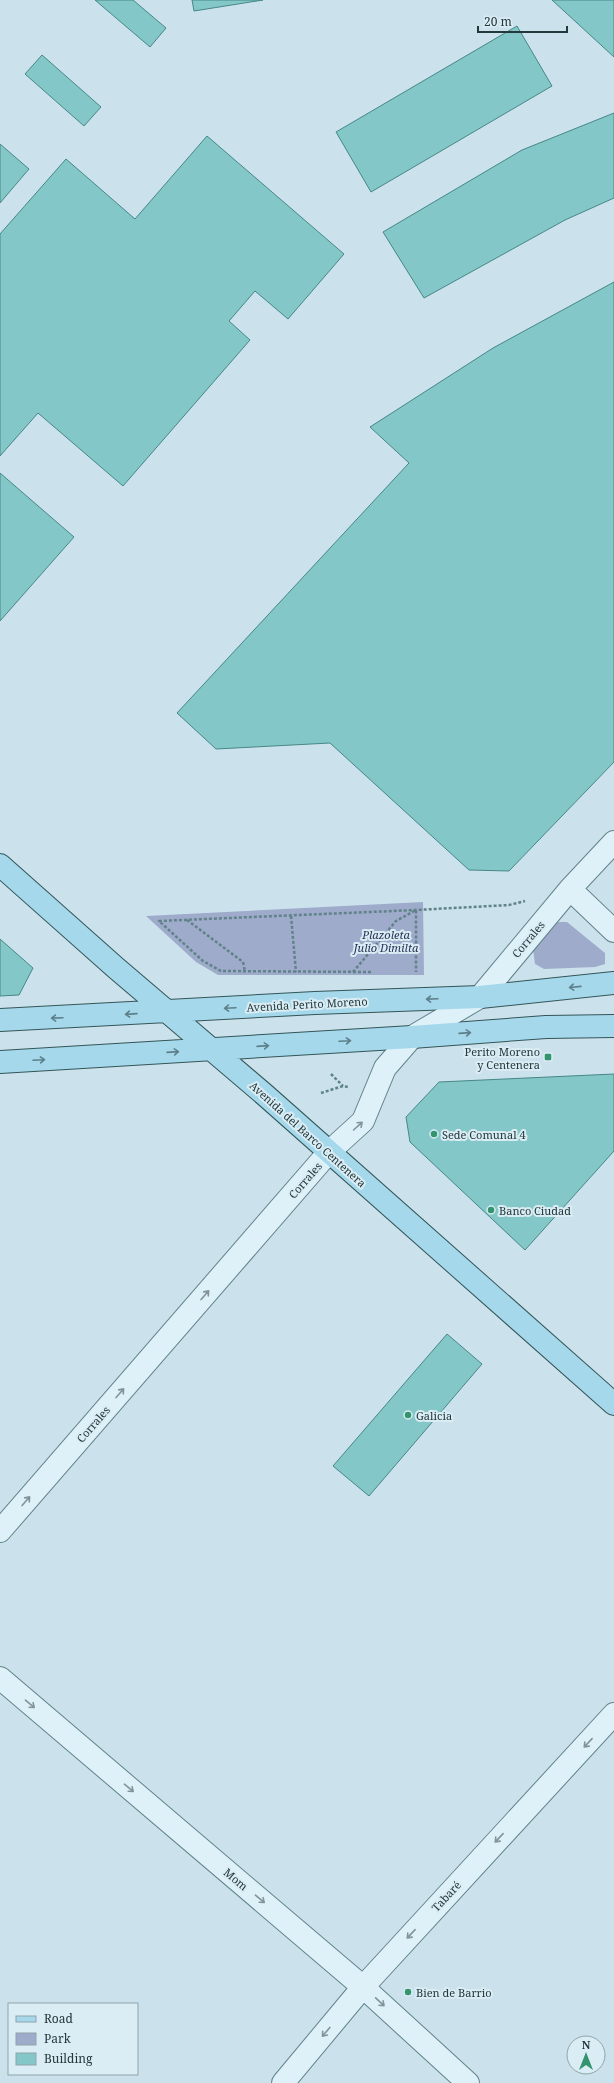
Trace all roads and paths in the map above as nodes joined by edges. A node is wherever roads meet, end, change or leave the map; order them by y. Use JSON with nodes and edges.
{"nodes":[{"id":1,"x":614,"y":842,"type":"edge"},
{"id":2,"x":0,"y":865,"type":"edge"},
{"id":3,"x":570,"y":889,"type":"junction"},
{"id":4,"x":416,"y":910,"type":"junction"},
{"id":5,"x":291,"y":916,"type":"junction"},
{"id":6,"x":187,"y":920,"type":"junction"},
{"id":7,"x":614,"y":931,"type":"edge"},
{"id":8,"x":245,"y":972,"type":"junction"},
{"id":9,"x":296,"y":972,"type":"junction"},
{"id":10,"x":353,"y":972,"type":"junction"},
{"id":11,"x":375,"y":972,"type":"dead end"},
{"id":12,"x":410,"y":972,"type":"dead end"},
{"id":13,"x":614,"y":983,"type":"edge"},
{"id":14,"x":480,"y":997,"type":"junction"},
{"id":15,"x":166,"y":1012,"type":"junction"},
{"id":16,"x":0,"y":1020,"type":"edge"},
{"id":17,"x":614,"y":1026,"type":"edge"},
{"id":18,"x":412,"y":1037,"type":"junction"},
{"id":19,"x":211,"y":1050,"type":"junction"},
{"id":20,"x":0,"y":1062,"type":"edge"},
{"id":21,"x":331,"y":1074,"type":"dead end"},
{"id":22,"x":321,"y":1093,"type":"dead end"},
{"id":23,"x":329,"y":1152,"type":"junction"},
{"id":24,"x":614,"y":1404,"type":"edge"},
{"id":25,"x":0,"y":1531,"type":"edge"},
{"id":26,"x":0,"y":1678,"type":"edge"},
{"id":27,"x":614,"y":1714,"type":"edge"},
{"id":28,"x":363,"y":1986,"type":"junction"},
{"id":29,"x":283,"y":2083,"type":"edge"},
{"id":30,"x":468,"y":2083,"type":"edge"}],
"edges":[{"from":1,"to":3,"type":"street","name":"Corrales"},
{"from":2,"to":15,"type":"main road","name":"Avenida del Barco Centenera"},
{"from":3,"to":4,"type":"path"},
{"from":3,"to":7,"type":"street"},
{"from":3,"to":14,"type":"street","name":"Corrales"},
{"from":4,"to":5,"type":"path"},
{"from":4,"to":10,"type":"path"},
{"from":4,"to":12,"type":"path"},
{"from":5,"to":6,"type":"path"},
{"from":5,"to":9,"type":"path"},
{"from":6,"to":8,"type":"path"},
{"from":6,"to":8,"type":"path"},
{"from":8,"to":9,"type":"path"},
{"from":9,"to":10,"type":"path"},
{"from":10,"to":11,"type":"path"},
{"from":13,"to":14,"type":"main road","name":"Avenida Perito Moreno","one_way":true},
{"from":14,"to":15,"type":"main road","name":"Avenida Perito Moreno","one_way":true},
{"from":14,"to":18,"type":"street","name":"Corrales"},
{"from":15,"to":16,"type":"main road","name":"Avenida Perito Moreno","one_way":true},
{"from":15,"to":19,"type":"main road","name":"Avenida del Barco Centenera"},
{"from":18,"to":17,"type":"main road","one_way":true},
{"from":19,"to":18,"type":"main road","one_way":true},
{"from":23,"to":18,"type":"street","name":"Corrales","one_way":true},
{"from":20,"to":19,"type":"main road","one_way":true},
{"from":19,"to":23,"type":"main road","name":"Avenida del Barco Centenera"},
{"from":21,"to":22,"type":"path"},
{"from":23,"to":24,"type":"main road","name":"Avenida del Barco Centenera"},
{"from":25,"to":23,"type":"street","name":"Corrales","one_way":true},
{"from":26,"to":28,"type":"street","name":"Mom","one_way":true},
{"from":27,"to":28,"type":"street","name":"Tabaré","one_way":true},
{"from":28,"to":29,"type":"street","name":"Tabaré","one_way":true},
{"from":28,"to":30,"type":"street","name":"Mom","one_way":true}]}
